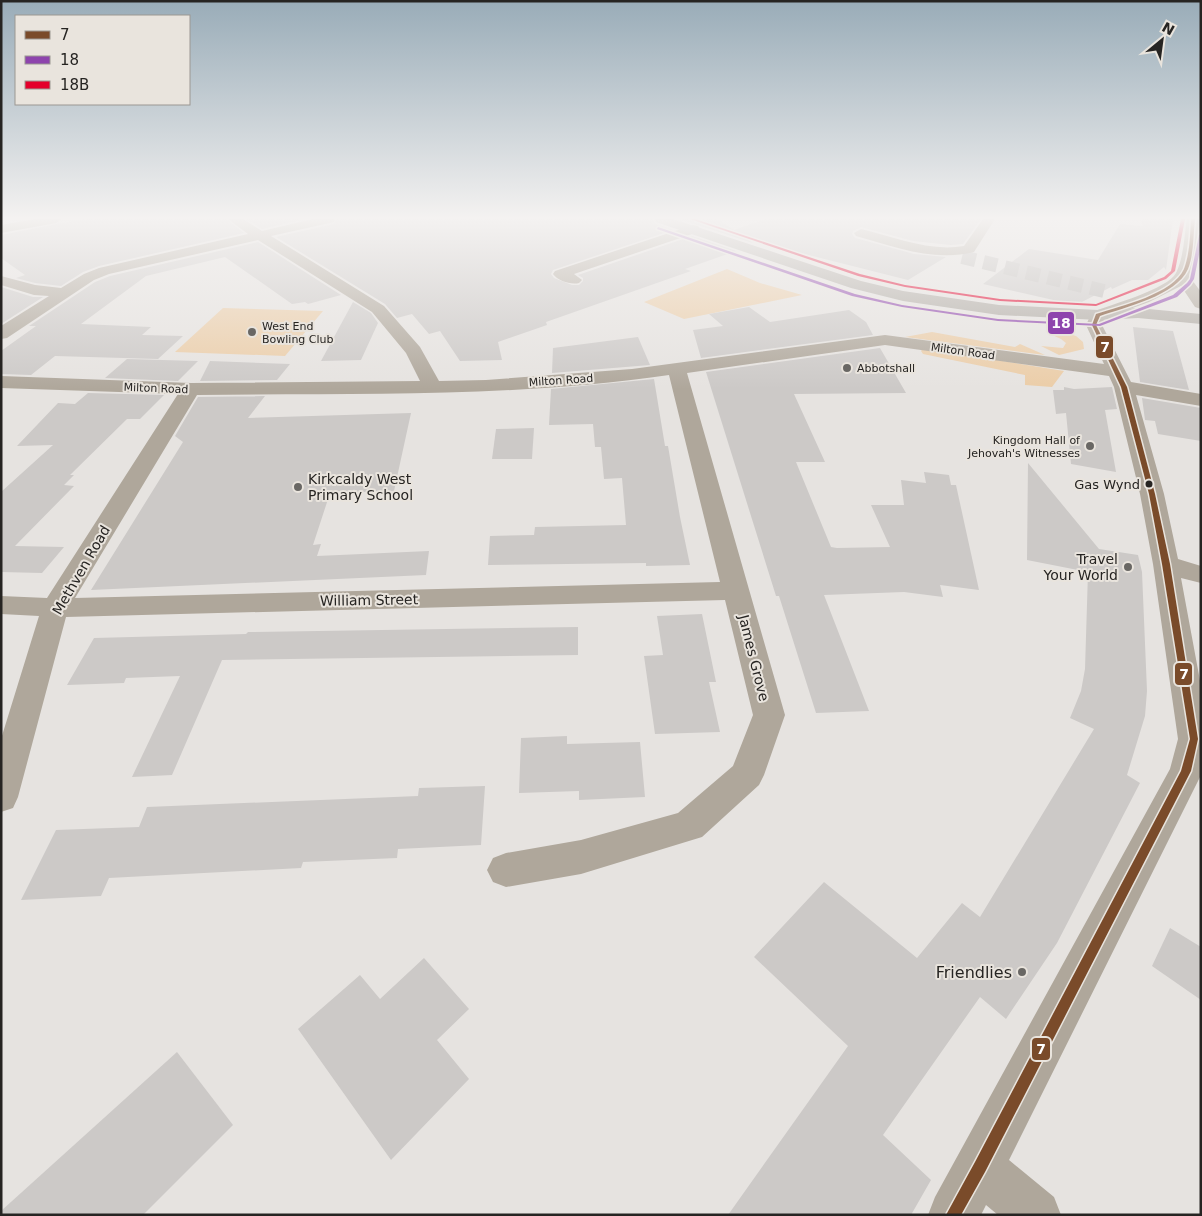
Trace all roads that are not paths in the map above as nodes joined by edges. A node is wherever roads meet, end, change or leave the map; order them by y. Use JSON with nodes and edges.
{"nodes":[{"id":1,"x":92,"y":276,"type":"edge"},
{"id":2,"x":326,"y":276,"type":"edge"},
{"id":3,"x":829,"y":276,"type":"edge"},
{"id":4,"x":1182,"y":277,"type":"joint"},
{"id":5,"x":1,"y":280,"type":"edge"},
{"id":6,"x":63,"y":293,"type":"junction"},
{"id":7,"x":1201,"y":304,"type":"edge"},
{"id":8,"x":1098,"y":315,"type":"junction"},
{"id":9,"x":1201,"y":319,"type":"edge"},
{"id":10,"x":1,"y":334,"type":"edge"},
{"id":11,"x":677,"y":370,"type":"junction"},
{"id":12,"x":1120,"y":379,"type":"junction"},
{"id":13,"x":1,"y":382,"type":"edge"},
{"id":14,"x":432,"y":386,"type":"junction"},
{"id":15,"x":191,"y":389,"type":"junction"},
{"id":16,"x":1201,"y":400,"type":"edge"},
{"id":17,"x":1166,"y":564,"type":"junction"},
{"id":18,"x":1201,"y":575,"type":"edge"},
{"id":19,"x":737,"y":591,"type":"junction"},
{"id":20,"x":1,"y":605,"type":"edge"},
{"id":21,"x":56,"y":608,"type":"junction"},
{"id":22,"x":1193,"y":776,"type":"edge"},
{"id":23,"x":1,"y":796,"type":"edge"},
{"id":24,"x":506,"y":870,"type":"dead end"},
{"id":25,"x":980,"y":1168,"type":"junction"},
{"id":26,"x":953,"y":1215,"type":"edge"},
{"id":27,"x":1036,"y":1215,"type":"edge"}],
"edges":[{"from":1,"to":6,"type":"street"},
{"from":2,"to":14,"type":"street"},
{"from":3,"to":8,"type":"main road"},
{"from":4,"to":7,"type":"street"},
{"from":4,"to":8,"type":"street"},
{"from":5,"to":6,"type":"street"},
{"from":6,"to":10,"type":"street"},
{"from":8,"to":9,"type":"main road"},
{"from":8,"to":12,"type":"street"},
{"from":11,"to":12,"type":"street","name":"Milton Road"},
{"from":11,"to":14,"type":"street","name":"Milton Road"},
{"from":11,"to":19,"type":"street","name":"James Grove"},
{"from":12,"to":16,"type":"street","name":"Milton Road"},
{"from":12,"to":17,"type":"street"},
{"from":13,"to":15,"type":"street","name":"Milton Road"},
{"from":14,"to":15,"type":"street","name":"Milton Road"},
{"from":15,"to":21,"type":"street","name":"Methven Road"},
{"from":17,"to":18,"type":"street"},
{"from":17,"to":22,"type":"street"},
{"from":19,"to":21,"type":"street","name":"William Street"},
{"from":19,"to":24,"type":"street","name":"James Grove"},
{"from":20,"to":21,"type":"street","name":"William Street"},
{"from":21,"to":23,"type":"street","name":"Methven Road"},
{"from":22,"to":25,"type":"street"},
{"from":25,"to":26,"type":"street"},
{"from":25,"to":27,"type":"street"}]}
